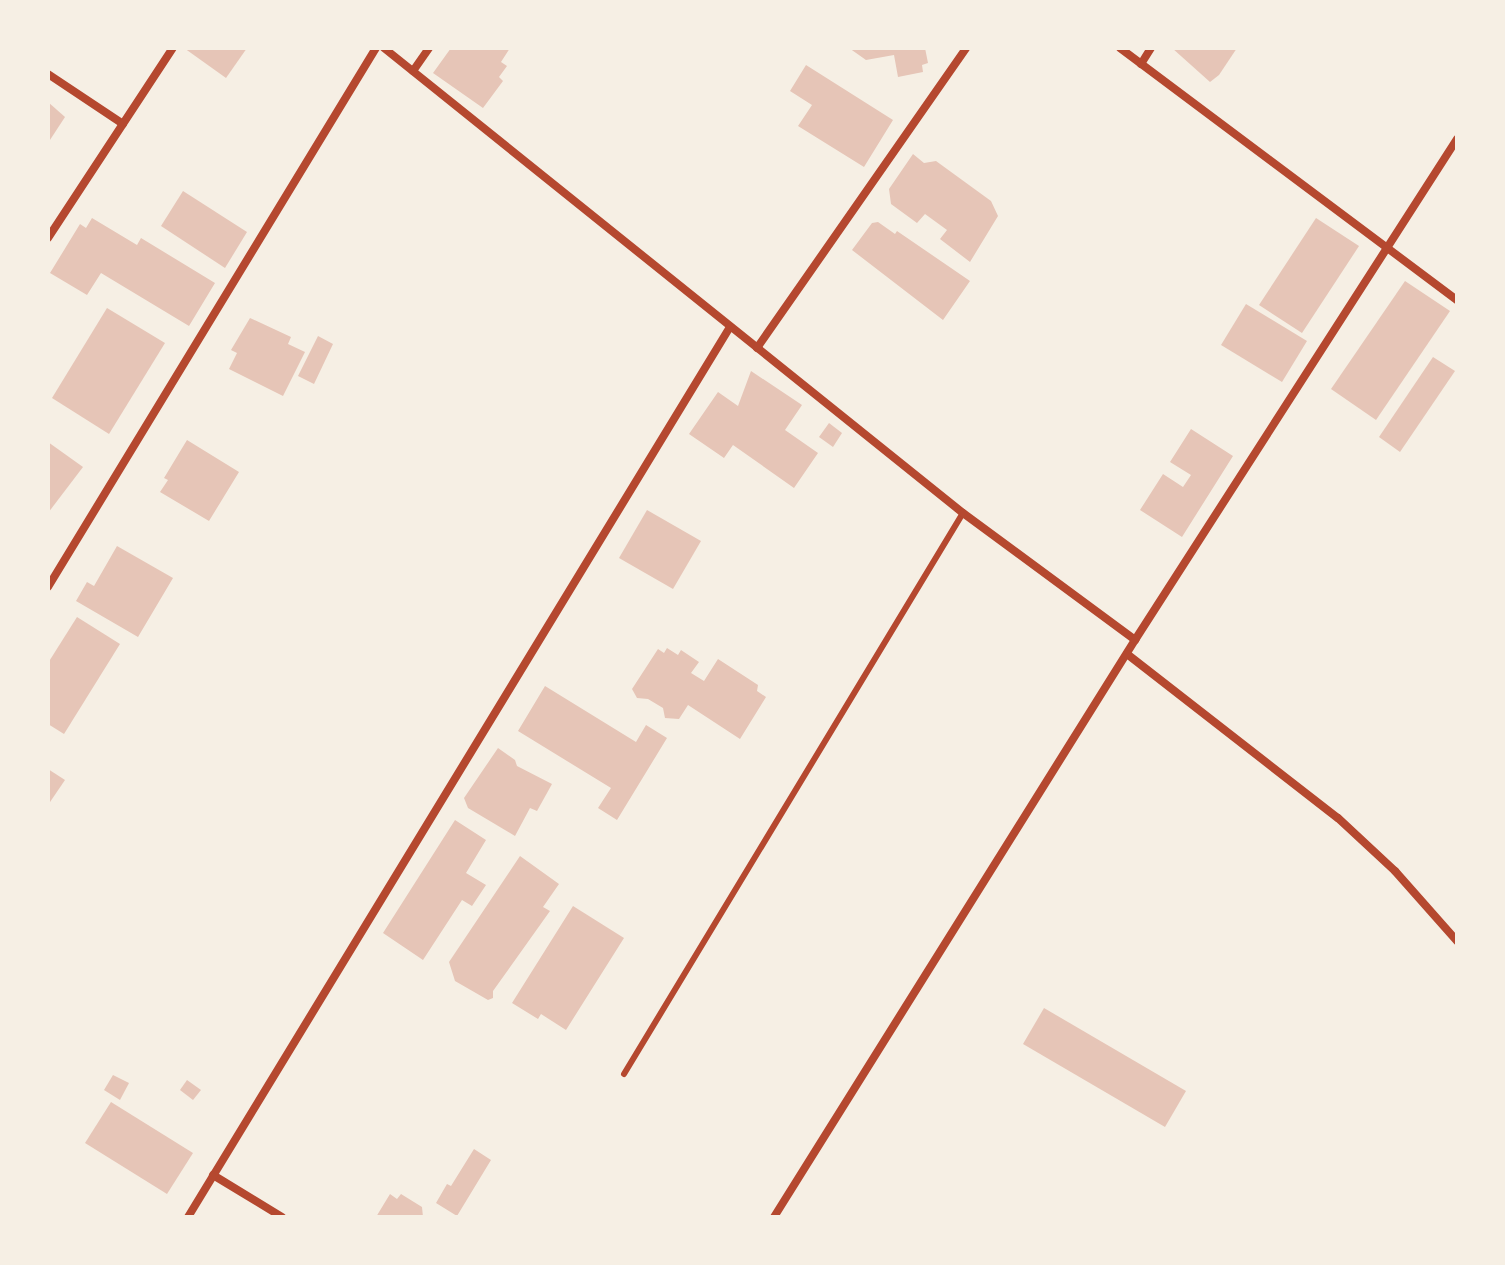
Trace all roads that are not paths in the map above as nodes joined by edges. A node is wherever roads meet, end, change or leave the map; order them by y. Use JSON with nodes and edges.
{"nodes":[{"id":1,"x":173,"y":48,"type":"edge"},
{"id":2,"x":376,"y":48,"type":"edge"},
{"id":3,"x":384,"y":48,"type":"edge"},
{"id":4,"x":429,"y":48,"type":"edge"},
{"id":5,"x":966,"y":48,"type":"edge"},
{"id":6,"x":1120,"y":48,"type":"edge"},
{"id":7,"x":1151,"y":48,"type":"edge"},
{"id":8,"x":1141,"y":64,"type":"junction"},
{"id":9,"x":413,"y":71,"type":"junction"},
{"id":10,"x":48,"y":74,"type":"edge"},
{"id":11,"x":123,"y":124,"type":"junction"},
{"id":12,"x":1457,"y":139,"type":"edge"},
{"id":13,"x":48,"y":238,"type":"edge"},
{"id":14,"x":1388,"y":250,"type":"junction"},
{"id":15,"x":1457,"y":300,"type":"edge"},
{"id":16,"x":730,"y":327,"type":"junction"},
{"id":17,"x":757,"y":348,"type":"junction"},
{"id":18,"x":963,"y":513,"type":"junction"},
{"id":19,"x":48,"y":587,"type":"edge"},
{"id":20,"x":1135,"y":640,"type":"junction"},
{"id":21,"x":1127,"y":654,"type":"junction"},
{"id":22,"x":1457,"y":941,"type":"edge"},
{"id":23,"x":624,"y":1074,"type":"dead end"},
{"id":24,"x":213,"y":1175,"type":"junction"},
{"id":25,"x":188,"y":1217,"type":"edge"},
{"id":26,"x":282,"y":1217,"type":"edge"},
{"id":27,"x":774,"y":1217,"type":"edge"}],
"edges":[{"from":1,"to":11,"type":"street"},
{"from":2,"to":19,"type":"street"},
{"from":3,"to":9,"type":"street"},
{"from":4,"to":9,"type":"street"},
{"from":5,"to":17,"type":"street"},
{"from":6,"to":8,"type":"street"},
{"from":7,"to":8,"type":"street"},
{"from":8,"to":14,"type":"street"},
{"from":9,"to":16,"type":"street"},
{"from":10,"to":11,"type":"street"},
{"from":11,"to":13,"type":"street"},
{"from":12,"to":14,"type":"street"},
{"from":14,"to":15,"type":"street"},
{"from":14,"to":20,"type":"street"},
{"from":16,"to":17,"type":"street"},
{"from":16,"to":24,"type":"street"},
{"from":17,"to":18,"type":"street"},
{"from":18,"to":20,"type":"street"},
{"from":18,"to":23,"type":"lane"},
{"from":20,"to":21,"type":"street"},
{"from":21,"to":22,"type":"street"},
{"from":21,"to":27,"type":"street"},
{"from":24,"to":25,"type":"street"},
{"from":24,"to":26,"type":"street"}]}
